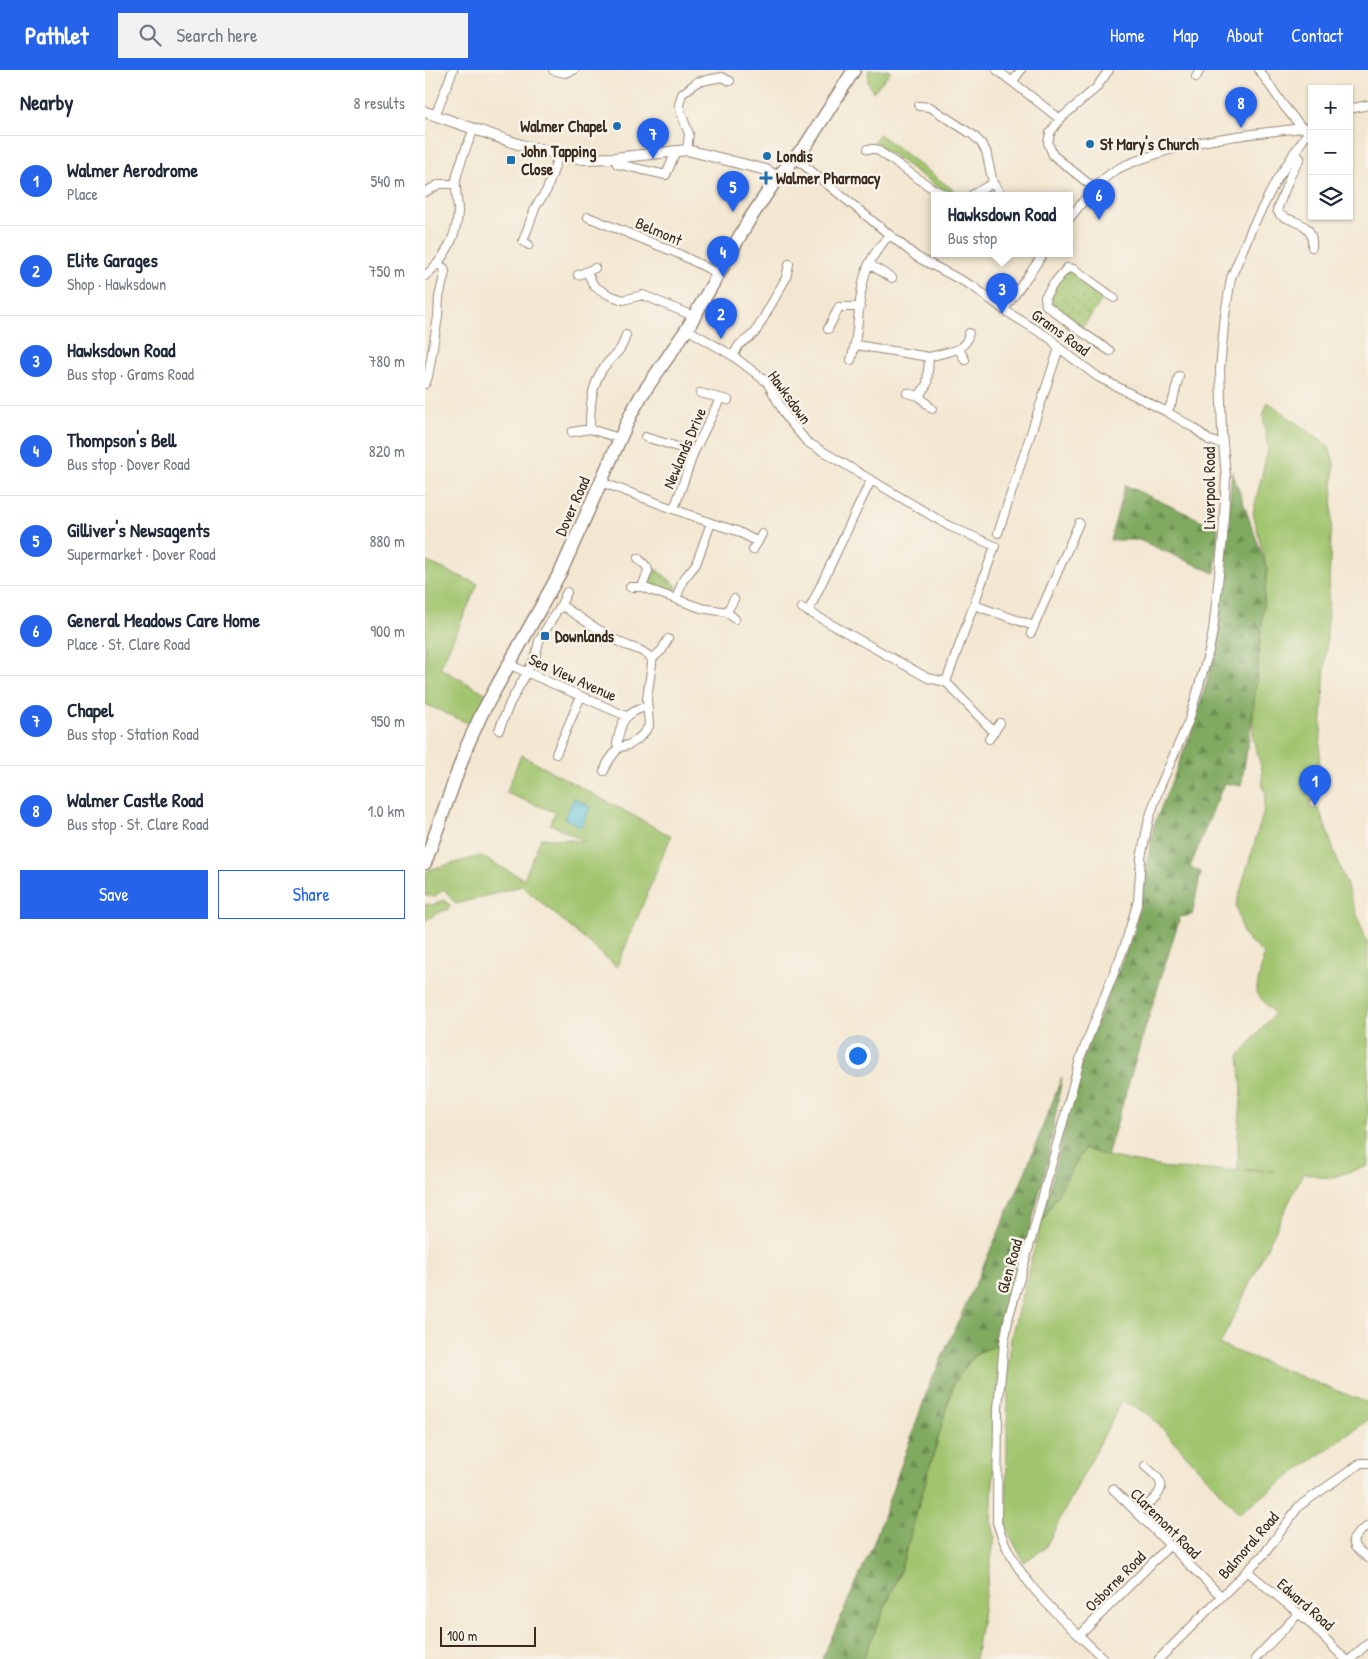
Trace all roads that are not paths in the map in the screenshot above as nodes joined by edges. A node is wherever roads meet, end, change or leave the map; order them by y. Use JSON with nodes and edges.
{"nodes":[{"id":1,"x":453,"y":70,"type":"edge"},
{"id":2,"x":553,"y":70,"type":"edge"},
{"id":3,"x":574,"y":70,"type":"edge"},
{"id":4,"x":997,"y":70,"type":"edge"},
{"id":5,"x":1021,"y":70,"type":"edge"},
{"id":6,"x":1109,"y":70,"type":"edge"},
{"id":7,"x":1259,"y":70,"type":"edge"},
{"id":8,"x":852,"y":71,"type":"edge"},
{"id":9,"x":730,"y":81,"type":"dead end"},
{"id":10,"x":1013,"y":81,"type":"junction"},
{"id":11,"x":919,"y":106,"type":"dead end"},
{"id":12,"x":1368,"y":106,"type":"edge"},
{"id":13,"x":1353,"y":108,"type":"edge"},
{"id":14,"x":425,"y":112,"type":"edge"},
{"id":15,"x":435,"y":116,"type":"junction"},
{"id":16,"x":1060,"y":119,"type":"junction"},
{"id":17,"x":1308,"y":127,"type":"edge"},
{"id":18,"x":474,"y":129,"type":"junction"},
{"id":19,"x":867,"y":149,"type":"dead end"},
{"id":20,"x":687,"y":150,"type":"junction"},
{"id":21,"x":676,"y":151,"type":"junction"},
{"id":22,"x":1294,"y":152,"type":"junction"},
{"id":23,"x":559,"y":154,"type":"junction"},
{"id":24,"x":615,"y":158,"type":"junction"},
{"id":25,"x":795,"y":158,"type":"junction"},
{"id":26,"x":778,"y":177,"type":"junction"},
{"id":27,"x":993,"y":183,"type":"junction"},
{"id":28,"x":456,"y":184,"type":"junction"},
{"id":29,"x":1094,"y":188,"type":"junction"},
{"id":30,"x":425,"y":192,"type":"edge"},
{"id":31,"x":939,"y":192,"type":"edge"},
{"id":32,"x":977,"y":192,"type":"edge"},
{"id":33,"x":999,"y":192,"type":"edge"},
{"id":34,"x":1073,"y":214,"type":"edge"},
{"id":35,"x":588,"y":217,"type":"dead end"},
{"id":36,"x":889,"y":235,"type":"junction"},
{"id":37,"x":529,"y":245,"type":"dead end"},
{"id":38,"x":1312,"y":246,"type":"dead end"},
{"id":39,"x":1041,"y":257,"type":"edge"},
{"id":40,"x":438,"y":264,"type":"junction"},
{"id":41,"x":789,"y":264,"type":"dead end"},
{"id":42,"x":869,"y":264,"type":"junction"},
{"id":43,"x":595,"y":268,"type":"dead end"},
{"id":44,"x":587,"y":272,"type":"junction"},
{"id":45,"x":717,"y":274,"type":"junction"},
{"id":46,"x":578,"y":275,"type":"dead end"},
{"id":47,"x":425,"y":276,"type":"edge"},
{"id":48,"x":892,"y":278,"type":"dead end"},
{"id":49,"x":647,"y":287,"type":"dead end"},
{"id":50,"x":643,"y":295,"type":"junction"},
{"id":51,"x":1114,"y":298,"type":"dead end"},
{"id":52,"x":834,"y":299,"type":"dead end"},
{"id":53,"x":839,"y":307,"type":"junction"},
{"id":54,"x":860,"y":307,"type":"junction"},
{"id":55,"x":1004,"y":310,"type":"junction"},
{"id":56,"x":693,"y":316,"type":"junction"},
{"id":57,"x":687,"y":329,"type":"junction"},
{"id":58,"x":828,"y":329,"type":"dead end"},
{"id":59,"x":969,"y":333,"type":"dead end"},
{"id":60,"x":626,"y":335,"type":"dead end"},
{"id":61,"x":856,"y":345,"type":"junction"},
{"id":62,"x":1059,"y":348,"type":"junction"},
{"id":63,"x":959,"y":349,"type":"junction"},
{"id":64,"x":1110,"y":351,"type":"dead end"},
{"id":65,"x":733,"y":356,"type":"junction"},
{"id":66,"x":929,"y":357,"type":"junction"},
{"id":67,"x":851,"y":360,"type":"dead end"},
{"id":68,"x":965,"y":360,"type":"dead end"},
{"id":69,"x":1179,"y":376,"type":"dead end"},
{"id":70,"x":425,"y":384,"type":"edge"},
{"id":71,"x":1168,"y":386,"type":"dead end"},
{"id":72,"x":1177,"y":388,"type":"junction"},
{"id":73,"x":700,"y":393,"type":"dead end"},
{"id":74,"x":907,"y":393,"type":"dead end"},
{"id":75,"x":919,"y":396,"type":"junction"},
{"id":76,"x":932,"y":409,"type":"dead end"},
{"id":77,"x":1167,"y":412,"type":"junction"},
{"id":78,"x":590,"y":429,"type":"junction"},
{"id":79,"x":573,"y":432,"type":"dead end"},
{"id":80,"x":645,"y":437,"type":"dead end"},
{"id":81,"x":619,"y":438,"type":"junction"},
{"id":82,"x":1223,"y":444,"type":"junction"},
{"id":83,"x":694,"y":452,"type":"junction"},
{"id":84,"x":871,"y":480,"type":"junction"},
{"id":85,"x":601,"y":482,"type":"junction"},
{"id":86,"x":674,"y":509,"type":"junction"},
{"id":87,"x":711,"y":523,"type":"junction"},
{"id":88,"x":1079,"y":523,"type":"dead end"},
{"id":89,"x":998,"y":533,"type":"dead end"},
{"id":90,"x":762,"y":534,"type":"dead end"},
{"id":91,"x":758,"y":542,"type":"junction"},
{"id":92,"x":753,"y":550,"type":"dead end"},
{"id":93,"x":638,"y":558,"type":"dead end"},
{"id":94,"x":642,"y":586,"type":"junction"},
{"id":95,"x":630,"y":587,"type":"dead end"},
{"id":96,"x":567,"y":592,"type":"dead end"},
{"id":97,"x":676,"y":599,"type":"junction"},
{"id":98,"x":734,"y":599,"type":"dead end"},
{"id":99,"x":973,"y":605,"type":"junction"},
{"id":100,"x":558,"y":610,"type":"junction"},
{"id":101,"x":727,"y":612,"type":"junction"},
{"id":102,"x":735,"y":619,"type":"dead end"},
{"id":103,"x":668,"y":639,"type":"dead end"},
{"id":104,"x":652,"y":659,"type":"junction"},
{"id":105,"x":508,"y":664,"type":"junction"},
{"id":106,"x":526,"y":672,"type":"junction"},
{"id":107,"x":946,"y":682,"type":"junction"},
{"id":108,"x":581,"y":696,"type":"junction"},
{"id":109,"x":647,"y":706,"type":"junction"},
{"id":110,"x":626,"y":716,"type":"junction"},
{"id":111,"x":1000,"y":722,"type":"dead end"},
{"id":112,"x":499,"y":730,"type":"dead end"},
{"id":113,"x":619,"y":747,"type":"junction"},
{"id":114,"x":556,"y":754,"type":"dead end"},
{"id":115,"x":604,"y":771,"type":"dead end"},
{"id":116,"x":1141,"y":858,"type":"joint"},
{"id":117,"x":425,"y":863,"type":"edge"},
{"id":118,"x":1368,"y":1463,"type":"edge"},
{"id":119,"x":1145,"y":1466,"type":"dead end"},
{"id":120,"x":1113,"y":1489,"type":"dead end"},
{"id":121,"x":1137,"y":1513,"type":"junction"},
{"id":122,"x":1368,"y":1526,"type":"edge"},
{"id":123,"x":1169,"y":1546,"type":"junction"},
{"id":124,"x":1368,"y":1558,"type":"edge"},
{"id":125,"x":1247,"y":1571,"type":"junction"},
{"id":126,"x":1221,"y":1596,"type":"junction"},
{"id":127,"x":1299,"y":1613,"type":"junction"},
{"id":128,"x":1079,"y":1636,"type":"junction"},
{"id":129,"x":1368,"y":1644,"type":"edge"},
{"id":130,"x":1104,"y":1659,"type":"edge"},
{"id":131,"x":1159,"y":1659,"type":"edge"},
{"id":132,"x":1255,"y":1659,"type":"edge"},
{"id":133,"x":1345,"y":1659,"type":"edge"},
{"id":134,"x":1351,"y":1659,"type":"edge"}],
"edges":[{"from":1,"to":15,"type":"street"},
{"from":2,"to":3,"type":"street"},
{"from":4,"to":10,"type":"street"},
{"from":5,"to":10,"type":"street"},
{"from":6,"to":16,"type":"street"},
{"from":7,"to":17,"type":"street"},
{"from":8,"to":25,"type":"main road","name":"Dover Road"},
{"from":9,"to":20,"type":"street"},
{"from":10,"to":16,"type":"street"},
{"from":11,"to":27,"type":"street"},
{"from":12,"to":13,"type":"street"},
{"from":14,"to":15,"type":"street"},
{"from":15,"to":18,"type":"street"},
{"from":16,"to":29,"type":"street"},
{"from":17,"to":22,"type":"street","name":"Liverpool Road"},
{"from":17,"to":29,"type":"street"},
{"from":18,"to":23,"type":"street"},
{"from":18,"to":28,"type":"street"},
{"from":19,"to":31,"type":"street"},
{"from":20,"to":21,"type":"street"},
{"from":20,"to":26,"type":"street"},
{"from":21,"to":24,"type":"street"},
{"from":21,"to":24,"type":"street"},
{"from":22,"to":38,"type":"street"},
{"from":22,"to":82,"type":"street","name":"Liverpool Road"},
{"from":23,"to":24,"type":"street"},
{"from":23,"to":37,"type":"street"},
{"from":25,"to":26,"type":"main road","name":"Dover Road"},
{"from":25,"to":36,"type":"street","name":"Grams Road"},
{"from":26,"to":45,"type":"main road","name":"Dover Road"},
{"from":27,"to":32,"type":"street"},
{"from":27,"to":33,"type":"street"},
{"from":28,"to":30,"type":"street"},
{"from":28,"to":40,"type":"street"},
{"from":29,"to":34,"type":"street"},
{"from":35,"to":45,"type":"street","name":"Belmont"},
{"from":36,"to":42,"type":"street"},
{"from":36,"to":55,"type":"street","name":"Grams Road"},
{"from":39,"to":55,"type":"street"},
{"from":40,"to":47,"type":"street"},
{"from":40,"to":70,"type":"street"},
{"from":41,"to":65,"type":"street"},
{"from":42,"to":48,"type":"street"},
{"from":42,"to":54,"type":"street"},
{"from":43,"to":44,"type":"street"},
{"from":44,"to":46,"type":"street"},
{"from":44,"to":50,"type":"street"},
{"from":45,"to":56,"type":"main road","name":"Dover Road"},
{"from":49,"to":50,"type":"street"},
{"from":50,"to":56,"type":"street"},
{"from":51,"to":64,"type":"street"},
{"from":52,"to":53,"type":"street"},
{"from":53,"to":54,"type":"street"},
{"from":53,"to":58,"type":"street"},
{"from":54,"to":61,"type":"street"},
{"from":55,"to":62,"type":"street","name":"Grams Road"},
{"from":56,"to":57,"type":"main road","name":"Dover Road"},
{"from":57,"to":65,"type":"street","name":"Hawksdown"},
{"from":57,"to":81,"type":"main road","name":"Dover Road"},
{"from":59,"to":63,"type":"street"},
{"from":60,"to":78,"type":"street"},
{"from":61,"to":66,"type":"street"},
{"from":61,"to":67,"type":"street"},
{"from":62,"to":77,"type":"street","name":"Grams Road"},
{"from":62,"to":89,"type":"street"},
{"from":63,"to":66,"type":"street"},
{"from":63,"to":68,"type":"street"},
{"from":65,"to":84,"type":"street","name":"Hawksdown"},
{"from":66,"to":75,"type":"street"},
{"from":69,"to":72,"type":"street"},
{"from":71,"to":72,"type":"street"},
{"from":72,"to":77,"type":"street"},
{"from":73,"to":83,"type":"street","name":"Newlands Drive"},
{"from":74,"to":75,"type":"street"},
{"from":75,"to":76,"type":"street"},
{"from":77,"to":82,"type":"street","name":"Grams Road"},
{"from":78,"to":79,"type":"street"},
{"from":78,"to":81,"type":"street"},
{"from":80,"to":83,"type":"street"},
{"from":81,"to":85,"type":"main road","name":"Dover Road"},
{"from":82,"to":116,"type":"street","name":"Liverpool Road"},
{"from":83,"to":86,"type":"street","name":"Newlands Drive"},
{"from":84,"to":99,"type":"street","name":"Hawksdown"},
{"from":84,"to":107,"type":"street"},
{"from":85,"to":86,"type":"street"},
{"from":85,"to":105,"type":"main road","name":"Dover Road"},
{"from":86,"to":87,"type":"street"},
{"from":87,"to":91,"type":"street"},
{"from":87,"to":97,"type":"street"},
{"from":88,"to":99,"type":"street"},
{"from":90,"to":91,"type":"street"},
{"from":91,"to":92,"type":"street"},
{"from":93,"to":94,"type":"street"},
{"from":94,"to":95,"type":"street"},
{"from":94,"to":97,"type":"street"},
{"from":96,"to":100,"type":"street"},
{"from":97,"to":101,"type":"street"},
{"from":98,"to":101,"type":"street"},
{"from":99,"to":107,"type":"street","name":"Hawksdown"},
{"from":100,"to":104,"type":"street"},
{"from":100,"to":106,"type":"street"},
{"from":101,"to":102,"type":"street"},
{"from":103,"to":104,"type":"street"},
{"from":104,"to":109,"type":"street"},
{"from":105,"to":106,"type":"street","name":"Sea View Avenue"},
{"from":105,"to":117,"type":"main road","name":"Dover Road"},
{"from":106,"to":108,"type":"street","name":"Sea View Avenue"},
{"from":106,"to":112,"type":"street"},
{"from":107,"to":111,"type":"street"},
{"from":108,"to":110,"type":"street","name":"Sea View Avenue"},
{"from":108,"to":114,"type":"street"},
{"from":109,"to":110,"type":"street","name":"Sea View Avenue"},
{"from":109,"to":113,"type":"street"},
{"from":110,"to":113,"type":"street","name":"Sea View Avenue"},
{"from":113,"to":115,"type":"street"},
{"from":116,"to":128,"type":"street","name":"Glen Road"},
{"from":118,"to":125,"type":"street","name":"Balmoral Road"},
{"from":119,"to":121,"type":"street"},
{"from":120,"to":121,"type":"street","name":"Claremont Road"},
{"from":121,"to":123,"type":"street","name":"Claremont Road"},
{"from":122,"to":124,"type":"street"},
{"from":123,"to":126,"type":"street","name":"Claremont Road"},
{"from":123,"to":128,"type":"street","name":"Osborne Road"},
{"from":125,"to":126,"type":"street","name":"Balmoral Road"},
{"from":125,"to":127,"type":"street","name":"Edward Road"},
{"from":126,"to":131,"type":"street","name":"Balmoral Road"},
{"from":127,"to":132,"type":"street"},
{"from":127,"to":133,"type":"street","name":"Edward Road"},
{"from":128,"to":130,"type":"street","name":"Glen Road"},
{"from":129,"to":134,"type":"street"}]}
